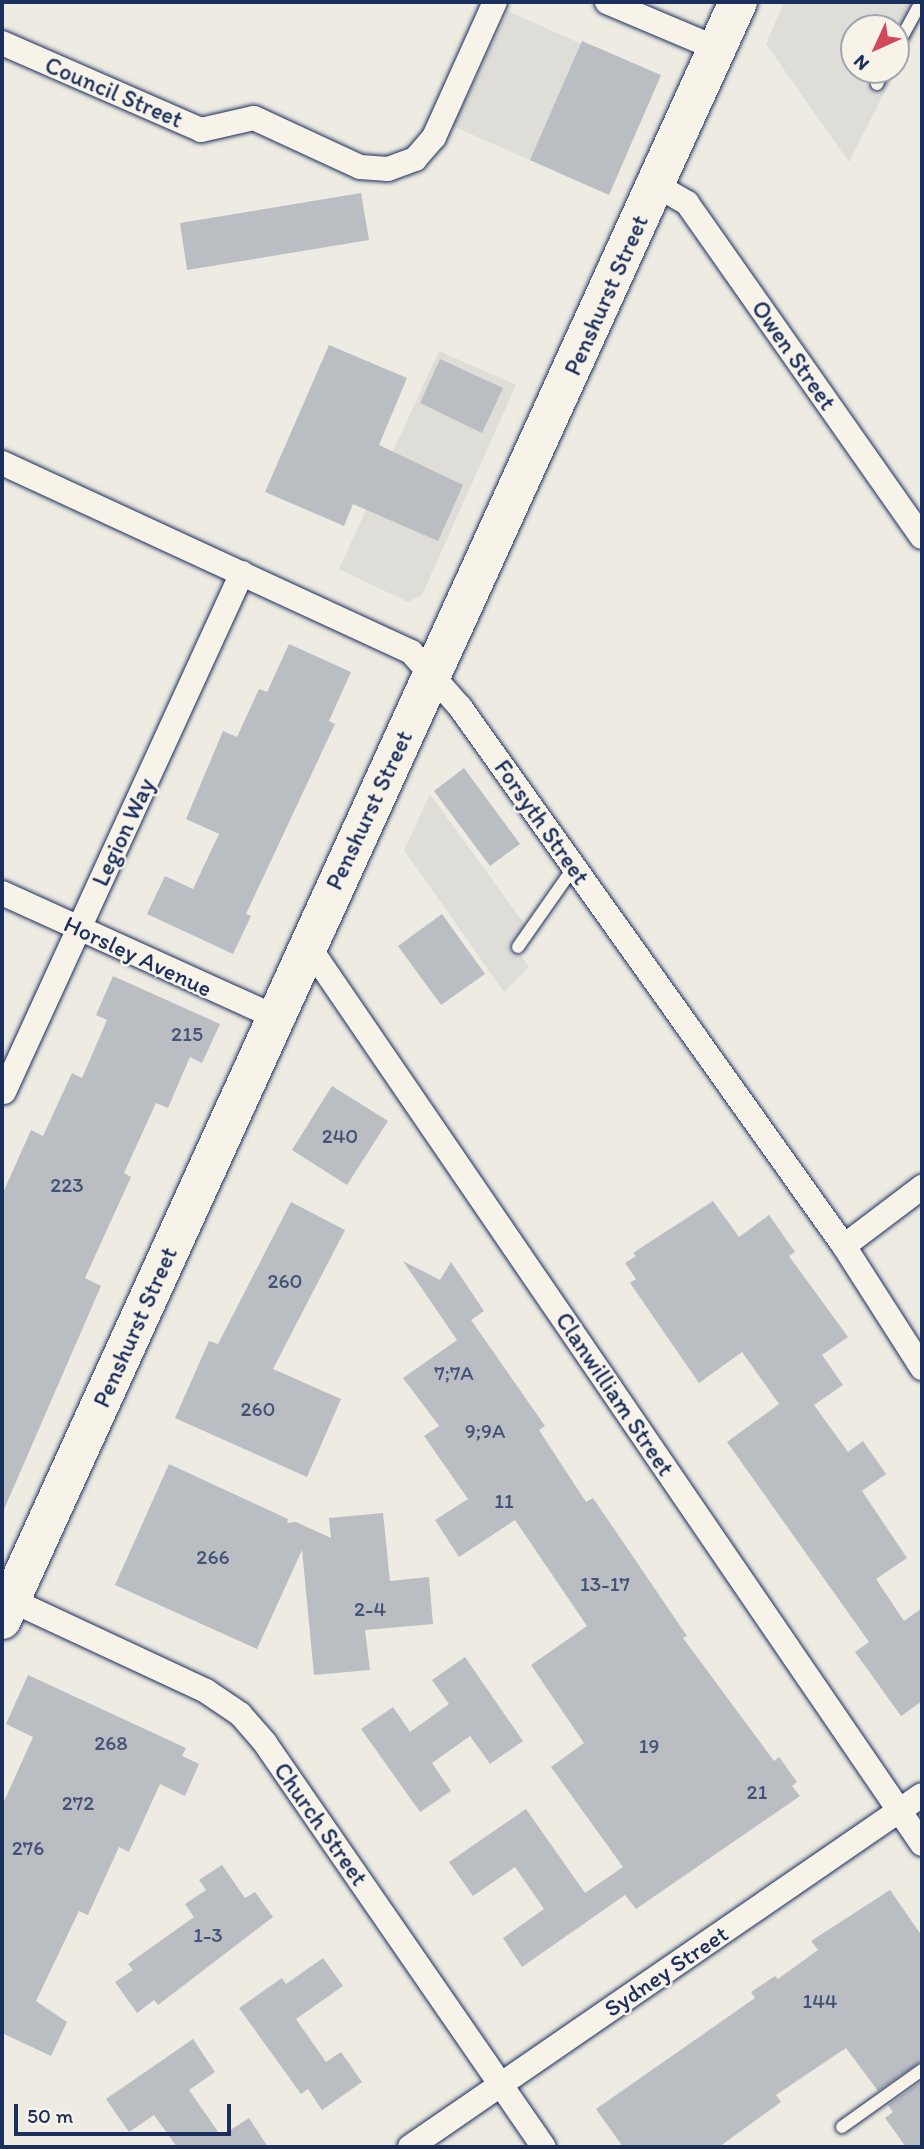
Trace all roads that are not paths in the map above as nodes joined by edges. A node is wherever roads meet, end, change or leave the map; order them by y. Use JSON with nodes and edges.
{"nodes":[{"id":1,"x":495,"y":2,"type":"edge"},
{"id":2,"x":607,"y":2,"type":"edge"},
{"id":3,"x":737,"y":2,"type":"edge"},
{"id":4,"x":920,"y":2,"type":"edge"},
{"id":5,"x":910,"y":21,"type":"edge"},
{"id":6,"x":2,"y":43,"type":"edge"},
{"id":7,"x":716,"y":48,"type":"junction"},
{"id":8,"x":656,"y":185,"type":"junction"},
{"id":9,"x":2,"y":463,"type":"edge"},
{"id":10,"x":922,"y":537,"type":"edge"},
{"id":11,"x":242,"y":573,"type":"junction"},
{"id":12,"x":431,"y":676,"type":"junction"},
{"id":13,"x":574,"y":867,"type":"junction"},
{"id":14,"x":2,"y":893,"type":"edge"},
{"id":15,"x":79,"y":928,"type":"junction"},
{"id":16,"x":307,"y":944,"type":"junction"},
{"id":17,"x":518,"y":947,"type":"dead end"},
{"id":18,"x":275,"y":1017,"type":"junction"},
{"id":19,"x":4,"y":1092,"type":"dead end"},
{"id":20,"x":922,"y":1187,"type":"edge"},
{"id":21,"x":844,"y":1246,"type":"junction"},
{"id":22,"x":922,"y":1368,"type":"edge"},
{"id":23,"x":6,"y":1610,"type":"edge"},
{"id":24,"x":922,"y":1795,"type":"edge"},
{"id":25,"x":899,"y":1812,"type":"junction"},
{"id":26,"x":922,"y":1844,"type":"edge"},
{"id":27,"x":922,"y":2070,"type":"edge"},
{"id":28,"x":500,"y":2085,"type":"junction"},
{"id":29,"x":842,"y":2127,"type":"dead end"},
{"id":30,"x":411,"y":2147,"type":"edge"},
{"id":31,"x":544,"y":2147,"type":"edge"}],
"edges":[{"from":1,"to":6,"type":"street","name":"Council Street"},
{"from":2,"to":7,"type":"street"},
{"from":3,"to":7,"type":"main road","name":"Penshurst Street"},
{"from":4,"to":5,"type":"lane"},
{"from":7,"to":8,"type":"main road","name":"Penshurst Street"},
{"from":8,"to":10,"type":"street","name":"Owen Street"},
{"from":8,"to":12,"type":"main road","name":"Penshurst Street"},
{"from":9,"to":11,"type":"street","name":"Forsyth Street"},
{"from":11,"to":12,"type":"street","name":"Forsyth Street"},
{"from":11,"to":15,"type":"street","name":"Legion Way"},
{"from":12,"to":13,"type":"street","name":"Forsyth Street"},
{"from":12,"to":16,"type":"main road","name":"Penshurst Street"},
{"from":13,"to":17,"type":"lane"},
{"from":13,"to":21,"type":"street","name":"Forsyth Street"},
{"from":14,"to":15,"type":"street","name":"Horsley Avenue"},
{"from":15,"to":18,"type":"street","name":"Horsley Avenue"},
{"from":15,"to":19,"type":"street","name":"Legion Way"},
{"from":16,"to":18,"type":"main road","name":"Penshurst Street"},
{"from":16,"to":25,"type":"street","name":"Clanwilliam Street"},
{"from":18,"to":23,"type":"main road","name":"Penshurst Street"},
{"from":20,"to":21,"type":"street"},
{"from":21,"to":22,"type":"street","name":"Forsyth Street"},
{"from":23,"to":28,"type":"street","name":"Church Street"},
{"from":24,"to":25,"type":"street","name":"Sydney Street"},
{"from":25,"to":26,"type":"street","name":"Clanwilliam Street"},
{"from":25,"to":28,"type":"street","name":"Sydney Street"},
{"from":27,"to":29,"type":"lane"},
{"from":28,"to":30,"type":"street","name":"Sydney Street"},
{"from":28,"to":31,"type":"street","name":"Church Street"}]}
